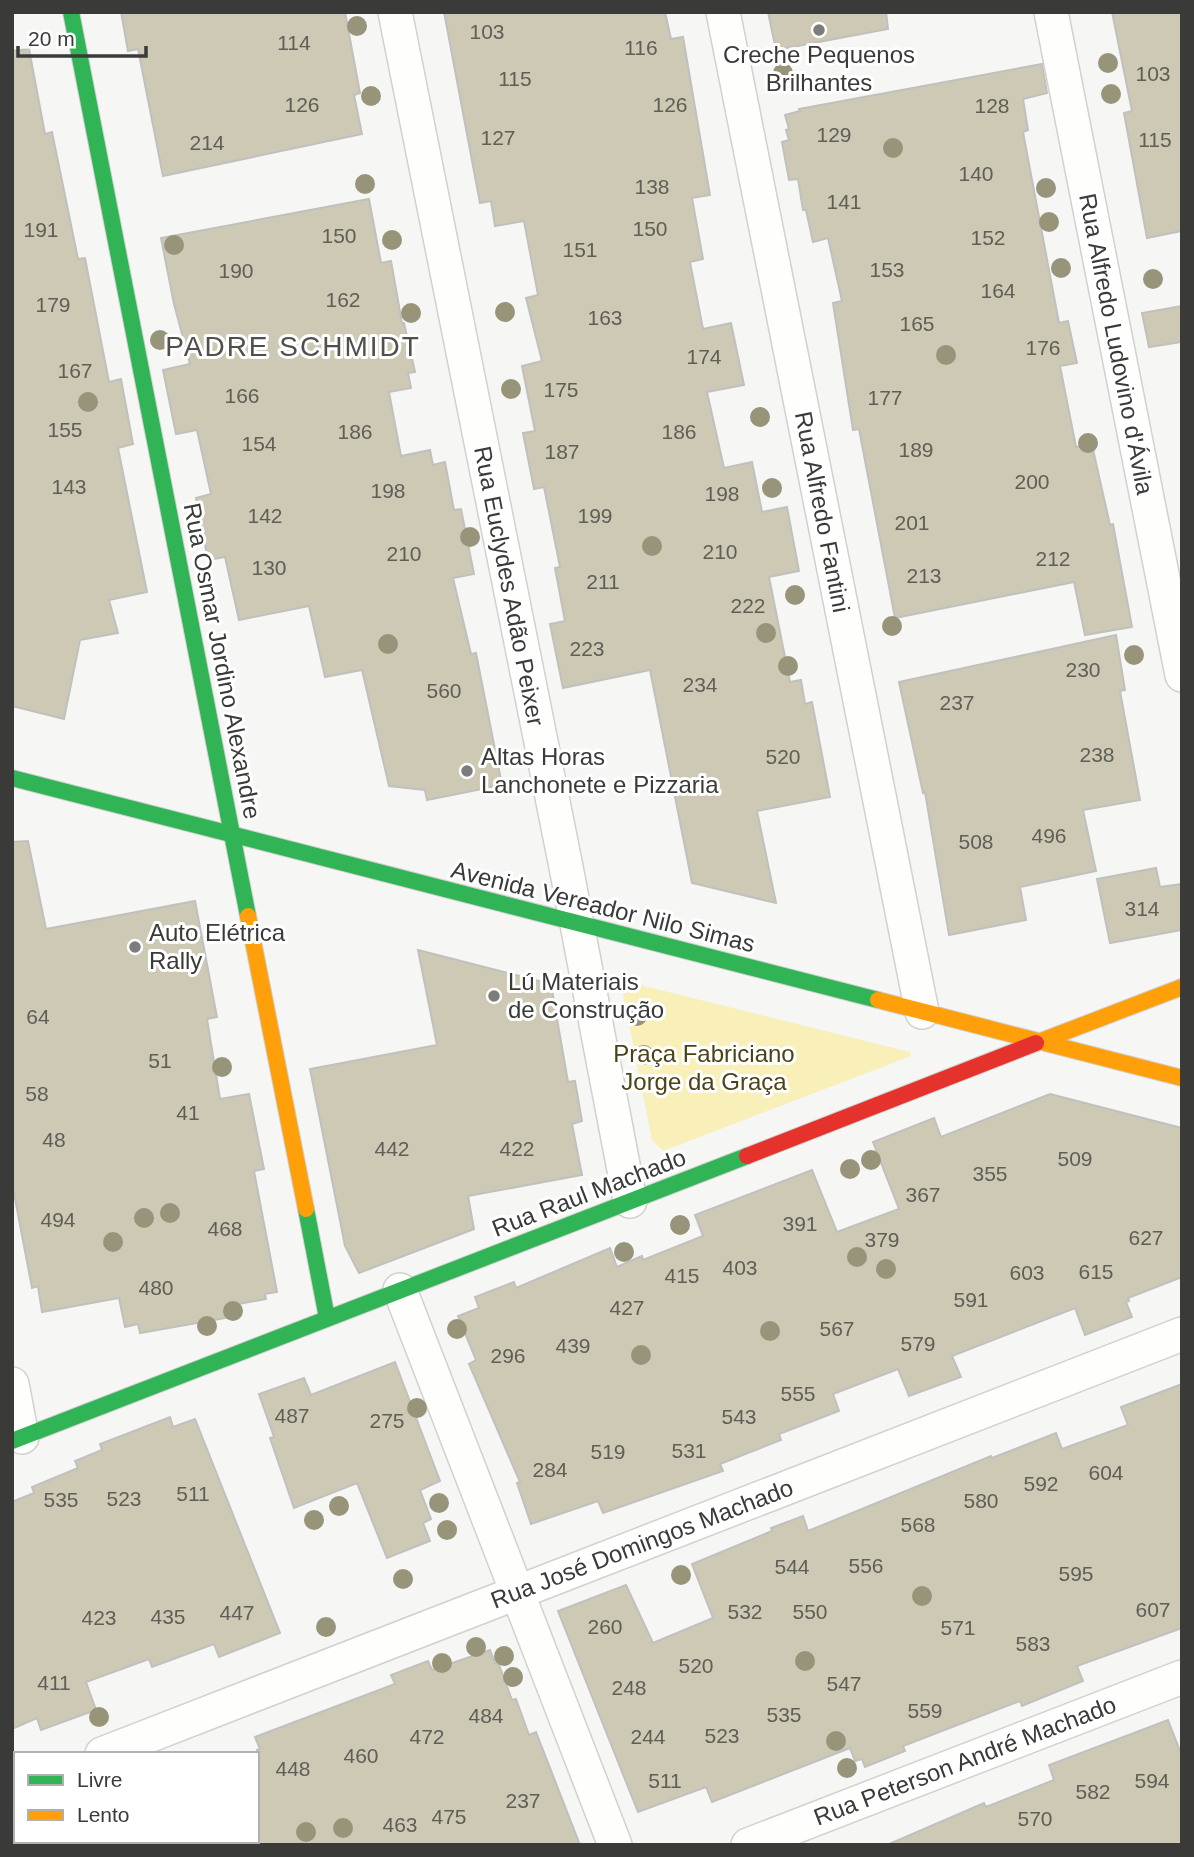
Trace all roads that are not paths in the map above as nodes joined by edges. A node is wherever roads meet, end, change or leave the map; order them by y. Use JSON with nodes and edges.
{"nodes":[{"id":1,"x":71,"y":12,"type":"edge"},
{"id":2,"x":395,"y":12,"type":"edge"},
{"id":3,"x":723,"y":12,"type":"edge"},
{"id":4,"x":1051,"y":12,"type":"edge"},
{"id":5,"x":1182,"y":675,"type":"edge"},
{"id":6,"x":12,"y":778,"type":"edge"},
{"id":7,"x":233,"y":835,"type":"junction"},
{"id":8,"x":577,"y":923,"type":"junction"},
{"id":9,"x":1182,"y":987,"type":"edge"},
{"id":10,"x":922,"y":1012,"type":"junction"},
{"id":11,"x":1041,"y":1042,"type":"junction"},
{"id":12,"x":1182,"y":1078,"type":"edge"},
{"id":13,"x":630,"y":1201,"type":"junction"},
{"id":14,"x":400,"y":1290,"type":"junction"},
{"id":15,"x":327,"y":1318,"type":"junction"},
{"id":16,"x":1182,"y":1334,"type":"edge"},
{"id":17,"x":12,"y":1384,"type":"edge"},
{"id":18,"x":17,"y":1439,"type":"edge"},
{"id":19,"x":517,"y":1593,"type":"junction"},
{"id":20,"x":1182,"y":1677,"type":"edge"},
{"id":21,"x":107,"y":1752,"type":"edge"},
{"id":22,"x":615,"y":1845,"type":"edge"},
{"id":23,"x":748,"y":1845,"type":"edge"}],
"edges":[{"from":1,"to":7,"type":"street","name":"Rua Osmar Jordino Alexandre"},
{"from":2,"to":8,"type":"street","name":"Rua Euclydes Adão Peixer"},
{"from":3,"to":10,"type":"street","name":"Rua Alfredo Fantini"},
{"from":4,"to":5,"type":"street","name":"Rua Alfredo Ludovino d'Ávila"},
{"from":6,"to":7,"type":"street","name":"Avenida Vereador Nilo Simas"},
{"from":7,"to":8,"type":"street","name":"Avenida Vereador Nilo Simas"},
{"from":7,"to":15,"type":"street","name":"Rua Osmar Jordino Alexandre"},
{"from":8,"to":10,"type":"street","name":"Avenida Vereador Nilo Simas"},
{"from":8,"to":13,"type":"street","name":"Rua Euclydes Adão Peixer"},
{"from":9,"to":11,"type":"street","name":"Rua Raul Machado"},
{"from":10,"to":11,"type":"street","name":"Avenida Vereador Nilo Simas"},
{"from":11,"to":12,"type":"street","name":"Avenida Vereador Nilo Simas"},
{"from":11,"to":13,"type":"street","name":"Rua Raul Machado"},
{"from":13,"to":14,"type":"street","name":"Rua Raul Machado"},
{"from":14,"to":15,"type":"street","name":"Rua Raul Machado"},
{"from":14,"to":19,"type":"street"},
{"from":15,"to":18,"type":"street","name":"Rua Raul Machado"},
{"from":16,"to":19,"type":"street","name":"Rua José Domingos Machado"},
{"from":17,"to":18,"type":"street"},
{"from":19,"to":21,"type":"street","name":"Rua José Domingos Machado"},
{"from":19,"to":22,"type":"street"},
{"from":20,"to":23,"type":"street","name":"Rua Peterson André Machado"}]}
